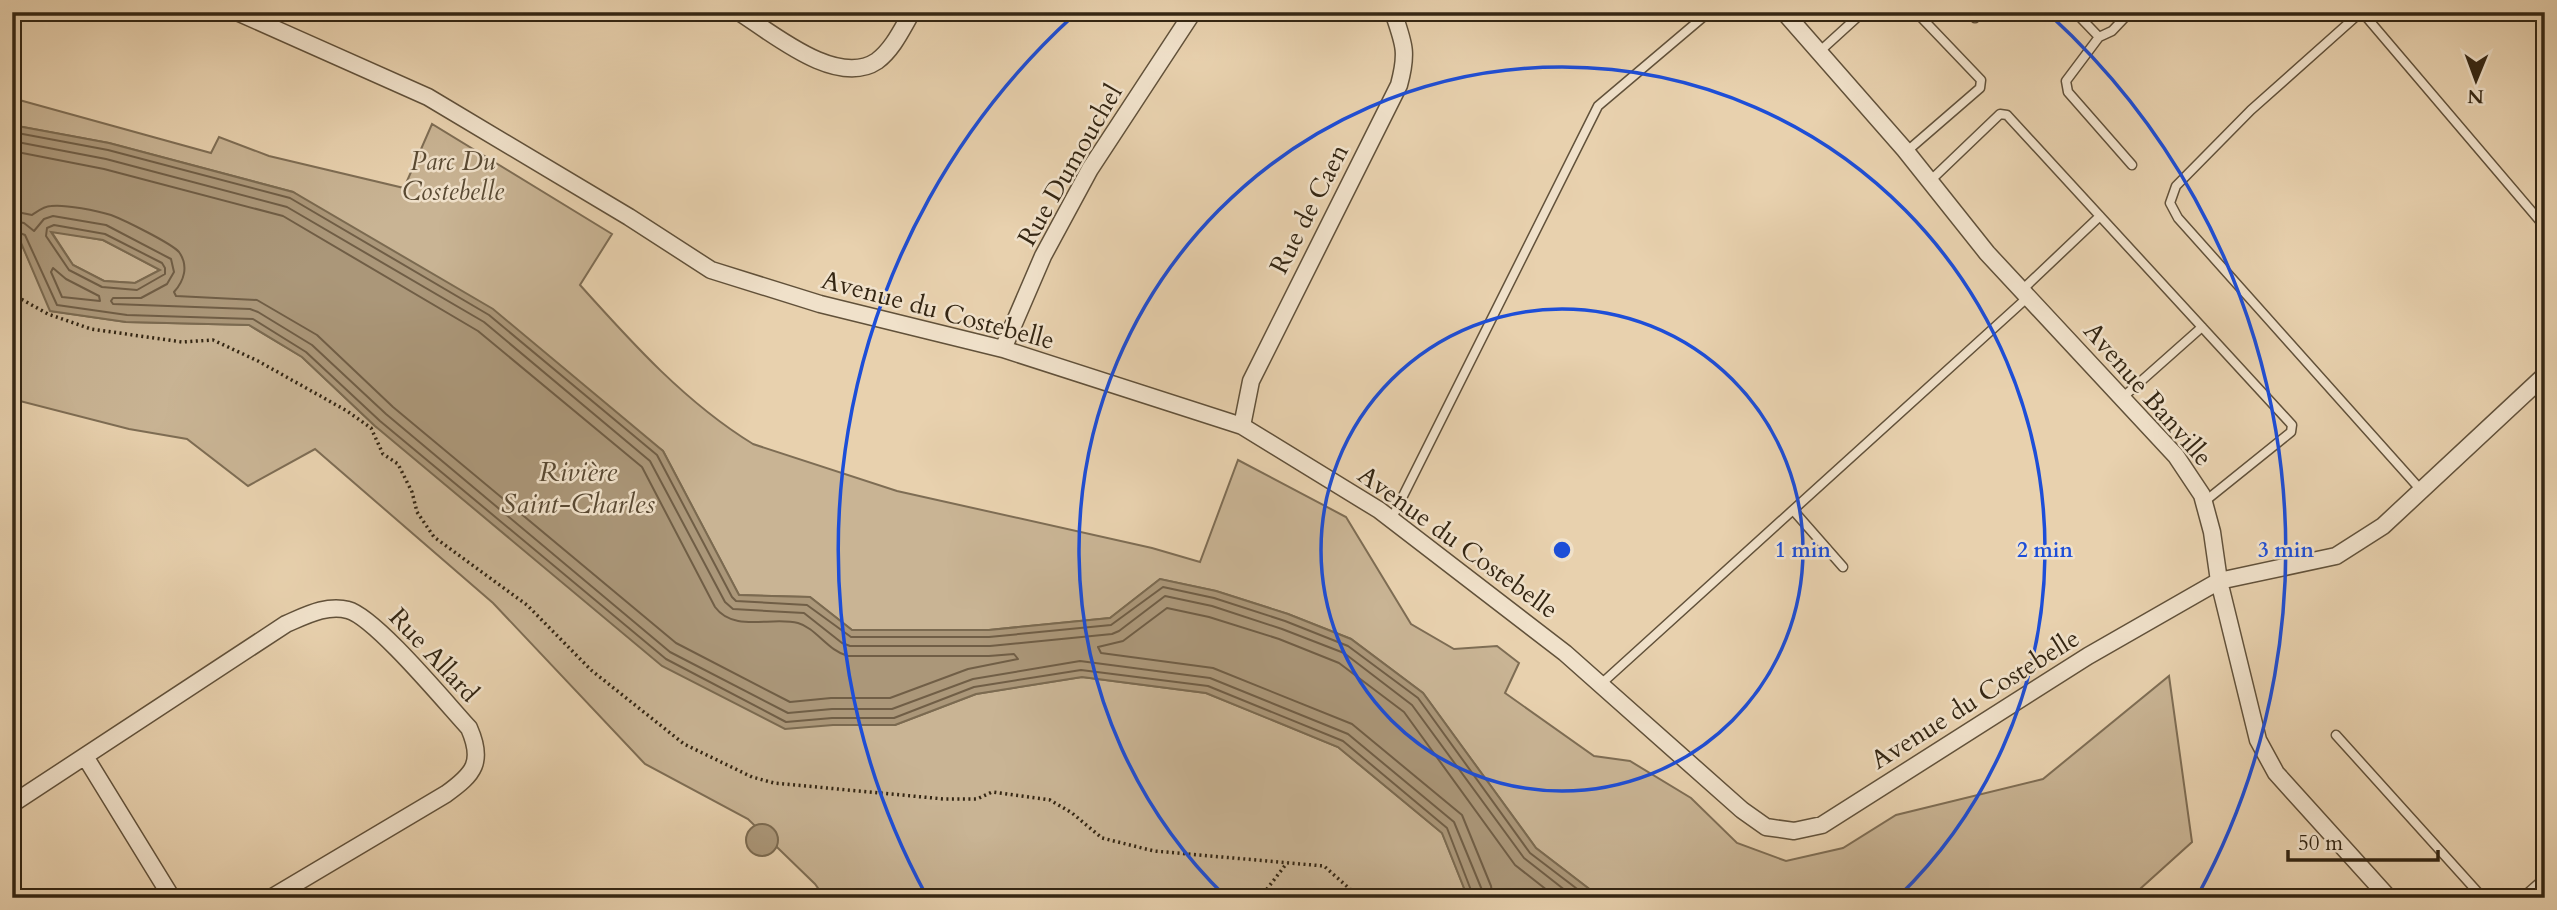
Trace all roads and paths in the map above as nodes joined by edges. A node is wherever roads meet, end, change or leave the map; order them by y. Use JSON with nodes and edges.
{"nodes":[{"id":1,"x":237,"y":12,"type":"edge"},
{"id":2,"x":739,"y":12,"type":"edge"},
{"id":3,"x":912,"y":12,"type":"edge"},
{"id":4,"x":1193,"y":12,"type":"edge"},
{"id":5,"x":1393,"y":12,"type":"edge"},
{"id":6,"x":1709,"y":12,"type":"edge"},
{"id":7,"x":1784,"y":12,"type":"edge"},
{"id":8,"x":1863,"y":12,"type":"edge"},
{"id":9,"x":1916,"y":12,"type":"edge"},
{"id":10,"x":2075,"y":12,"type":"edge"},
{"id":11,"x":2130,"y":12,"type":"edge"},
{"id":12,"x":2361,"y":12,"type":"edge"},
{"id":13,"x":2099,"y":37,"type":"junction"},
{"id":14,"x":1819,"y":52,"type":"junction"},
{"id":15,"x":1906,"y":152,"type":"junction"},
{"id":16,"x":2132,"y":165,"type":"dead end"},
{"id":17,"x":1930,"y":181,"type":"junction"},
{"id":18,"x":2100,"y":216,"type":"junction"},
{"id":19,"x":2545,"y":227,"type":"edge"},
{"id":20,"x":2025,"y":293,"type":"junction"},
{"id":21,"x":12,"y":294,"type":"edge"},
{"id":22,"x":2202,"y":327,"type":"junction"},
{"id":23,"x":1003,"y":349,"type":"junction"},
{"id":24,"x":2545,"y":375,"type":"edge"},
{"id":25,"x":2122,"y":398,"type":"junction"},
{"id":26,"x":1242,"y":426,"type":"junction"},
{"id":27,"x":2420,"y":489,"type":"junction"},
{"id":28,"x":2204,"y":502,"type":"junction"},
{"id":29,"x":1793,"y":510,"type":"junction"},
{"id":30,"x":1391,"y":520,"type":"junction"},
{"id":31,"x":1843,"y":567,"type":"dead end"},
{"id":32,"x":2219,"y":581,"type":"junction"},
{"id":33,"x":1601,"y":684,"type":"junction"},
{"id":34,"x":2336,"y":735,"type":"dead end"},
{"id":35,"x":86,"y":758,"type":"junction"},
{"id":36,"x":12,"y":804,"type":"edge"},
{"id":37,"x":1287,"y":863,"type":"junction"},
{"id":38,"x":2545,"y":883,"type":"edge"},
{"id":39,"x":172,"y":898,"type":"edge"},
{"id":40,"x":271,"y":898,"type":"edge"},
{"id":41,"x":1260,"y":898,"type":"edge"},
{"id":42,"x":1360,"y":898,"type":"edge"},
{"id":43,"x":2389,"y":898,"type":"edge"},
{"id":44,"x":2483,"y":898,"type":"edge"},
{"id":45,"x":2528,"y":898,"type":"edge"}],
"edges":[{"from":1,"to":23,"type":"street","name":"Avenue du Costebelle"},
{"from":2,"to":3,"type":"street"},
{"from":4,"to":23,"type":"street","name":"Rue Dumouchel"},
{"from":5,"to":26,"type":"street","name":"Rue de Caen"},
{"from":6,"to":30,"type":"lane"},
{"from":7,"to":14,"type":"street","name":"Avenue Banville"},
{"from":8,"to":14,"type":"lane"},
{"from":9,"to":15,"type":"lane"},
{"from":10,"to":13,"type":"lane"},
{"from":11,"to":13,"type":"lane"},
{"from":12,"to":19,"type":"lane"},
{"from":12,"to":27,"type":"lane"},
{"from":13,"to":16,"type":"lane"},
{"from":14,"to":15,"type":"street","name":"Avenue Banville"},
{"from":15,"to":17,"type":"street","name":"Avenue Banville"},
{"from":17,"to":18,"type":"lane"},
{"from":17,"to":20,"type":"street","name":"Avenue Banville"},
{"from":18,"to":20,"type":"lane"},
{"from":18,"to":22,"type":"lane"},
{"from":20,"to":25,"type":"street","name":"Avenue Banville"},
{"from":20,"to":29,"type":"lane"},
{"from":21,"to":37,"type":"path"},
{"from":22,"to":25,"type":"lane"},
{"from":22,"to":28,"type":"lane"},
{"from":23,"to":26,"type":"street","name":"Avenue du Costebelle"},
{"from":24,"to":27,"type":"street","name":"Avenue du Costebelle"},
{"from":25,"to":28,"type":"street","name":"Avenue Banville"},
{"from":26,"to":30,"type":"street","name":"Avenue du Costebelle"},
{"from":27,"to":32,"type":"street","name":"Avenue du Costebelle"},
{"from":28,"to":32,"type":"street","name":"Avenue Banville"},
{"from":29,"to":31,"type":"lane"},
{"from":29,"to":33,"type":"lane"},
{"from":30,"to":33,"type":"street","name":"Avenue du Costebelle"},
{"from":32,"to":33,"type":"street","name":"Avenue du Costebelle"},
{"from":32,"to":43,"type":"street","name":"Avenue Banville"},
{"from":34,"to":44,"type":"lane"},
{"from":35,"to":36,"type":"street","name":"Rue Allard"},
{"from":35,"to":39,"type":"street"},
{"from":35,"to":40,"type":"street","name":"Rue Allard"},
{"from":37,"to":41,"type":"path"},
{"from":37,"to":42,"type":"path"},
{"from":38,"to":45,"type":"street"}]}
